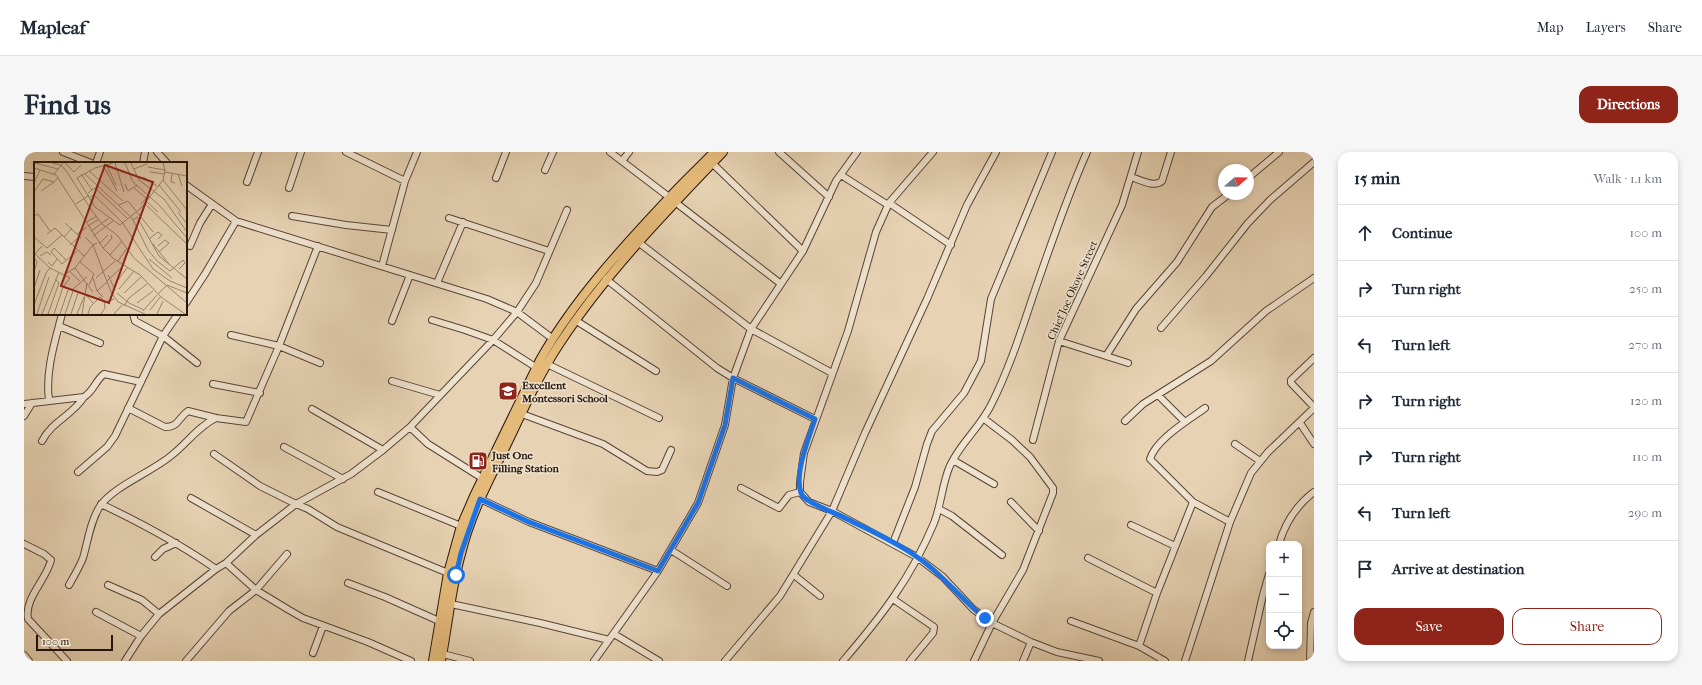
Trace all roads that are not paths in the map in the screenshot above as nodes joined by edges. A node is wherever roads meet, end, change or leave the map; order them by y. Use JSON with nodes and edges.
{"nodes":[{"id":1,"x":63,"y":152,"type":"edge"},
{"id":2,"x":100,"y":152,"type":"edge"},
{"id":3,"x":145,"y":152,"type":"edge"},
{"id":4,"x":157,"y":152,"type":"edge"},
{"id":5,"x":258,"y":152,"type":"edge"},
{"id":6,"x":301,"y":152,"type":"edge"},
{"id":7,"x":346,"y":152,"type":"edge"},
{"id":8,"x":417,"y":152,"type":"edge"},
{"id":9,"x":506,"y":152,"type":"edge"},
{"id":10,"x":610,"y":152,"type":"edge"},
{"id":11,"x":629,"y":152,"type":"edge"},
{"id":12,"x":714,"y":152,"type":"edge"},
{"id":13,"x":723,"y":152,"type":"edge"},
{"id":14,"x":779,"y":152,"type":"edge"},
{"id":15,"x":933,"y":152,"type":"edge"},
{"id":16,"x":996,"y":152,"type":"edge"},
{"id":17,"x":1052,"y":152,"type":"edge"},
{"id":18,"x":1087,"y":152,"type":"edge"},
{"id":19,"x":1138,"y":152,"type":"edge"},
{"id":20,"x":1171,"y":152,"type":"edge"},
{"id":21,"x":1279,"y":152,"type":"edge"},
{"id":22,"x":551,"y":153,"type":"edge"},
{"id":23,"x":854,"y":153,"type":"edge"},
{"id":24,"x":622,"y":161,"type":"junction"},
{"id":25,"x":88,"y":162,"type":"edge"},
{"id":26,"x":96,"y":162,"type":"edge"},
{"id":27,"x":143,"y":162,"type":"edge"},
{"id":28,"x":166,"y":162,"type":"edge"},
{"id":29,"x":1314,"y":162,"type":"edge"},
{"id":30,"x":712,"y":163,"type":"junction"},
{"id":31,"x":545,"y":170,"type":"dead end"},
{"id":32,"x":1254,"y":173,"type":"edge"},
{"id":33,"x":841,"y":175,"type":"junction"},
{"id":34,"x":24,"y":176,"type":"edge"},
{"id":35,"x":34,"y":177,"type":"edge"},
{"id":36,"x":1131,"y":177,"type":"junction"},
{"id":37,"x":496,"y":178,"type":"dead end"},
{"id":38,"x":405,"y":181,"type":"junction"},
{"id":39,"x":247,"y":182,"type":"dead end"},
{"id":40,"x":187,"y":188,"type":"edge"},
{"id":41,"x":289,"y":188,"type":"dead end"},
{"id":42,"x":829,"y":197,"type":"junction"},
{"id":43,"x":672,"y":200,"type":"junction"},
{"id":44,"x":1221,"y":200,"type":"edge"},
{"id":45,"x":212,"y":204,"type":"junction"},
{"id":46,"x":889,"y":204,"type":"junction"},
{"id":47,"x":567,"y":210,"type":"dead end"},
{"id":48,"x":292,"y":216,"type":"dead end"},
{"id":49,"x":449,"y":218,"type":"dead end"},
{"id":50,"x":236,"y":221,"type":"junction"},
{"id":51,"x":463,"y":222,"type":"junction"},
{"id":52,"x":392,"y":230,"type":"junction"},
{"id":53,"x":638,"y":242,"type":"junction"},
{"id":54,"x":950,"y":245,"type":"junction"},
{"id":55,"x":190,"y":246,"type":"dead end"},
{"id":56,"x":318,"y":246,"type":"junction"},
{"id":57,"x":548,"y":251,"type":"junction"},
{"id":58,"x":803,"y":251,"type":"junction"},
{"id":59,"x":382,"y":266,"type":"junction"},
{"id":60,"x":410,"y":275,"type":"junction"},
{"id":61,"x":1314,"y":278,"type":"edge"},
{"id":62,"x":606,"y":279,"type":"junction"},
{"id":63,"x":437,"y":283,"type":"junction"},
{"id":64,"x":781,"y":284,"type":"junction"},
{"id":65,"x":187,"y":301,"type":"edge"},
{"id":66,"x":517,"y":312,"type":"junction"},
{"id":67,"x":62,"y":315,"type":"edge"},
{"id":68,"x":133,"y":315,"type":"edge"},
{"id":69,"x":177,"y":315,"type":"edge"},
{"id":70,"x":432,"y":320,"type":"dead end"},
{"id":71,"x":575,"y":320,"type":"junction"},
{"id":72,"x":392,"y":321,"type":"dead end"},
{"id":73,"x":59,"y":326,"type":"junction"},
{"id":74,"x":751,"y":328,"type":"junction"},
{"id":75,"x":1161,"y":328,"type":"dead end"},
{"id":76,"x":231,"y":335,"type":"dead end"},
{"id":77,"x":163,"y":336,"type":"junction"},
{"id":78,"x":552,"y":339,"type":"junction"},
{"id":79,"x":493,"y":340,"type":"junction"},
{"id":80,"x":1059,"y":340,"type":"junction"},
{"id":81,"x":100,"y":343,"type":"dead end"},
{"id":82,"x":279,"y":346,"type":"junction"},
{"id":83,"x":1106,"y":356,"type":"junction"},
{"id":84,"x":1314,"y":358,"type":"edge"},
{"id":85,"x":197,"y":363,"type":"dead end"},
{"id":86,"x":320,"y":363,"type":"dead end"},
{"id":87,"x":1128,"y":363,"type":"dead end"},
{"id":88,"x":547,"y":364,"type":"junction"},
{"id":89,"x":536,"y":368,"type":"junction"},
{"id":90,"x":656,"y":371,"type":"dead end"},
{"id":91,"x":832,"y":373,"type":"junction"},
{"id":92,"x":733,"y":378,"type":"junction"},
{"id":93,"x":392,"y":381,"type":"dead end"},
{"id":94,"x":141,"y":382,"type":"junction"},
{"id":95,"x":214,"y":384,"type":"dead end"},
{"id":96,"x":260,"y":393,"type":"junction"},
{"id":97,"x":440,"y":395,"type":"junction"},
{"id":98,"x":1158,"y":395,"type":"junction"},
{"id":99,"x":84,"y":397,"type":"junction"},
{"id":100,"x":49,"y":400,"type":"junction"},
{"id":101,"x":32,"y":403,"type":"junction"},
{"id":102,"x":24,"y":404,"type":"edge"},
{"id":103,"x":128,"y":408,"type":"junction"},
{"id":104,"x":1205,"y":408,"type":"dead end"},
{"id":105,"x":1314,"y":408,"type":"edge"},
{"id":106,"x":312,"y":409,"type":"dead end"},
{"id":107,"x":522,"y":414,"type":"junction"},
{"id":108,"x":24,"y":416,"type":"edge"},
{"id":109,"x":216,"y":418,"type":"junction"},
{"id":110,"x":659,"y":418,"type":"dead end"},
{"id":111,"x":983,"y":418,"type":"junction"},
{"id":112,"x":815,"y":419,"type":"junction"},
{"id":113,"x":1125,"y":421,"type":"dead end"},
{"id":114,"x":1185,"y":422,"type":"junction"},
{"id":115,"x":1300,"y":423,"type":"junction"},
{"id":116,"x":410,"y":427,"type":"junction"},
{"id":117,"x":1033,"y":440,"type":"dead end"},
{"id":118,"x":42,"y":441,"type":"dead end"},
{"id":119,"x":1235,"y":444,"type":"dead end"},
{"id":120,"x":1314,"y":444,"type":"edge"},
{"id":121,"x":284,"y":447,"type":"dead end"},
{"id":122,"x":383,"y":450,"type":"junction"},
{"id":123,"x":671,"y":450,"type":"dead end"},
{"id":124,"x":214,"y":454,"type":"dead end"},
{"id":125,"x":953,"y":460,"type":"junction"},
{"id":126,"x":1260,"y":461,"type":"junction"},
{"id":127,"x":78,"y":472,"type":"dead end"},
{"id":128,"x":482,"y":478,"type":"junction"},
{"id":129,"x":343,"y":479,"type":"junction"},
{"id":130,"x":994,"y":484,"type":"dead end"},
{"id":131,"x":741,"y":488,"type":"dead end"},
{"id":132,"x":378,"y":492,"type":"dead end"},
{"id":133,"x":800,"y":492,"type":"junction"},
{"id":134,"x":1314,"y":492,"type":"edge"},
{"id":135,"x":190,"y":498,"type":"dead end"},
{"id":136,"x":480,"y":499,"type":"junction"},
{"id":137,"x":1010,"y":502,"type":"dead end"},
{"id":138,"x":1193,"y":502,"type":"junction"},
{"id":139,"x":101,"y":504,"type":"junction"},
{"id":140,"x":296,"y":504,"type":"junction"},
{"id":141,"x":939,"y":509,"type":"junction"},
{"id":142,"x":832,"y":511,"type":"junction"},
{"id":143,"x":1230,"y":522,"type":"junction"},
{"id":144,"x":1132,"y":525,"type":"dead end"},
{"id":145,"x":461,"y":526,"type":"junction"},
{"id":146,"x":1039,"y":531,"type":"junction"},
{"id":147,"x":256,"y":535,"type":"junction"},
{"id":148,"x":1279,"y":541,"type":"edge"},
{"id":149,"x":176,"y":543,"type":"junction"},
{"id":150,"x":893,"y":543,"type":"junction"},
{"id":151,"x":24,"y":544,"type":"edge"},
{"id":152,"x":1175,"y":546,"type":"junction"},
{"id":153,"x":671,"y":550,"type":"junction"},
{"id":154,"x":288,"y":554,"type":"dead end"},
{"id":155,"x":1002,"y":555,"type":"dead end"},
{"id":156,"x":155,"y":557,"type":"dead end"},
{"id":157,"x":917,"y":557,"type":"junction"},
{"id":158,"x":1088,"y":558,"type":"dead end"},
{"id":159,"x":226,"y":563,"type":"junction"},
{"id":160,"x":216,"y":569,"type":"junction"},
{"id":161,"x":658,"y":571,"type":"junction"},
{"id":162,"x":448,"y":573,"type":"junction"},
{"id":163,"x":794,"y":575,"type":"junction"},
{"id":164,"x":1268,"y":577,"type":"edge"},
{"id":165,"x":348,"y":583,"type":"dead end"},
{"id":166,"x":69,"y":585,"type":"dead end"},
{"id":167,"x":108,"y":585,"type":"dead end"},
{"id":168,"x":727,"y":586,"type":"dead end"},
{"id":169,"x":256,"y":590,"type":"junction"},
{"id":170,"x":1157,"y":593,"type":"junction"},
{"id":171,"x":820,"y":596,"type":"dead end"},
{"id":172,"x":893,"y":599,"type":"junction"},
{"id":173,"x":452,"y":604,"type":"junction"},
{"id":174,"x":25,"y":609,"type":"edge"},
{"id":175,"x":96,"y":612,"type":"dead end"},
{"id":176,"x":1314,"y":612,"type":"edge"},
{"id":177,"x":159,"y":614,"type":"junction"},
{"id":178,"x":439,"y":621,"type":"junction"},
{"id":179,"x":1071,"y":621,"type":"dead end"},
{"id":180,"x":992,"y":623,"type":"junction"},
{"id":181,"x":323,"y":626,"type":"junction"},
{"id":182,"x":614,"y":634,"type":"junction"},
{"id":183,"x":141,"y":636,"type":"junction"},
{"id":184,"x":609,"y":640,"type":"junction"},
{"id":185,"x":1031,"y":642,"type":"junction"},
{"id":186,"x":1139,"y":646,"type":"junction"},
{"id":187,"x":313,"y":653,"type":"dead end"},
{"id":188,"x":24,"y":655,"type":"edge"},
{"id":189,"x":442,"y":657,"type":"edge"},
{"id":190,"x":1083,"y":660,"type":"edge"},
{"id":191,"x":29,"y":661,"type":"edge"},
{"id":192,"x":67,"y":661,"type":"edge"},
{"id":193,"x":125,"y":661,"type":"edge"},
{"id":194,"x":186,"y":661,"type":"edge"},
{"id":195,"x":412,"y":661,"type":"edge"},
{"id":196,"x":433,"y":661,"type":"edge"},
{"id":197,"x":470,"y":661,"type":"edge"},
{"id":198,"x":594,"y":661,"type":"edge"},
{"id":199,"x":659,"y":661,"type":"edge"},
{"id":200,"x":725,"y":661,"type":"edge"},
{"id":201,"x":843,"y":661,"type":"edge"},
{"id":202,"x":910,"y":661,"type":"edge"},
{"id":203,"x":974,"y":661,"type":"edge"},
{"id":204,"x":1023,"y":661,"type":"edge"},
{"id":205,"x":1099,"y":661,"type":"edge"},
{"id":206,"x":1165,"y":661,"type":"edge"},
{"id":207,"x":1185,"y":661,"type":"edge"},
{"id":208,"x":1248,"y":661,"type":"edge"},
{"id":209,"x":1310,"y":661,"type":"edge"}],
"edges":[{"from":1,"to":25,"type":"street"},
{"from":2,"to":26,"type":"street"},
{"from":3,"to":27,"type":"street"},
{"from":4,"to":28,"type":"street"},
{"from":5,"to":39,"type":"street"},
{"from":6,"to":41,"type":"street"},
{"from":7,"to":38,"type":"street"},
{"from":8,"to":38,"type":"street"},
{"from":9,"to":37,"type":"street"},
{"from":10,"to":24,"type":"street"},
{"from":11,"to":24,"type":"street"},
{"from":12,"to":43,"type":"main road"},
{"from":13,"to":30,"type":"main road"},
{"from":14,"to":42,"type":"street"},
{"from":15,"to":46,"type":"street"},
{"from":16,"to":54,"type":"street"},
{"from":17,"to":150,"type":"street"},
{"from":18,"to":111,"type":"street"},
{"from":19,"to":36,"type":"street","name":"Chief Joe Okoye Street"},
{"from":20,"to":36,"type":"street"},
{"from":21,"to":32,"type":"street"},
{"from":22,"to":31,"type":"street"},
{"from":23,"to":33,"type":"street"},
{"from":24,"to":43,"type":"street"},
{"from":29,"to":75,"type":"street"},
{"from":30,"to":43,"type":"main road"},
{"from":30,"to":58,"type":"street"},
{"from":33,"to":42,"type":"street"},
{"from":33,"to":46,"type":"street"},
{"from":34,"to":35,"type":"street"},
{"from":36,"to":80,"type":"street","name":"Chief Joe Okoye Street"},
{"from":38,"to":52,"type":"street"},
{"from":40,"to":45,"type":"street"},
{"from":42,"to":58,"type":"street"},
{"from":43,"to":53,"type":"main road"},
{"from":43,"to":64,"type":"street"},
{"from":43,"to":78,"type":"main road"},
{"from":44,"to":83,"type":"street"},
{"from":45,"to":50,"type":"street"},
{"from":45,"to":55,"type":"street"},
{"from":46,"to":54,"type":"street"},
{"from":46,"to":91,"type":"street"},
{"from":47,"to":57,"type":"street"},
{"from":48,"to":52,"type":"street"},
{"from":49,"to":51,"type":"street"},
{"from":50,"to":56,"type":"street"},
{"from":50,"to":65,"type":"street"},
{"from":51,"to":57,"type":"street"},
{"from":51,"to":63,"type":"street"},
{"from":52,"to":59,"type":"street"},
{"from":53,"to":62,"type":"main road"},
{"from":53,"to":74,"type":"street"},
{"from":54,"to":142,"type":"street"},
{"from":56,"to":59,"type":"street"},
{"from":56,"to":82,"type":"street"},
{"from":57,"to":66,"type":"street"},
{"from":58,"to":64,"type":"street"},
{"from":59,"to":60,"type":"street"},
{"from":60,"to":63,"type":"street"},
{"from":60,"to":72,"type":"street"},
{"from":61,"to":98,"type":"street"},
{"from":62,"to":71,"type":"main road"},
{"from":62,"to":92,"type":"street"},
{"from":63,"to":66,"type":"street"},
{"from":64,"to":74,"type":"street"},
{"from":66,"to":78,"type":"street"},
{"from":66,"to":79,"type":"street"},
{"from":67,"to":73,"type":"street"},
{"from":68,"to":77,"type":"street"},
{"from":69,"to":77,"type":"street"},
{"from":70,"to":79,"type":"street"},
{"from":71,"to":88,"type":"main road"},
{"from":71,"to":90,"type":"street"},
{"from":73,"to":81,"type":"street"},
{"from":73,"to":100,"type":"street"},
{"from":74,"to":91,"type":"street"},
{"from":74,"to":92,"type":"street"},
{"from":76,"to":82,"type":"street"},
{"from":77,"to":85,"type":"street"},
{"from":77,"to":94,"type":"street"},
{"from":78,"to":89,"type":"main road"},
{"from":79,"to":89,"type":"street"},
{"from":79,"to":97,"type":"street"},
{"from":80,"to":83,"type":"street"},
{"from":80,"to":117,"type":"street","name":"Chief Joe Okoye Street"},
{"from":82,"to":86,"type":"street"},
{"from":82,"to":96,"type":"street"},
{"from":83,"to":87,"type":"street"},
{"from":84,"to":105,"type":"street"},
{"from":88,"to":107,"type":"main road"},
{"from":88,"to":110,"type":"street"},
{"from":89,"to":128,"type":"main road"},
{"from":91,"to":112,"type":"street"},
{"from":92,"to":112,"type":"street"},
{"from":92,"to":153,"type":"street"},
{"from":93,"to":97,"type":"street"},
{"from":94,"to":99,"type":"street"},
{"from":94,"to":103,"type":"street"},
{"from":95,"to":96,"type":"street"},
{"from":96,"to":109,"type":"street"},
{"from":97,"to":116,"type":"street"},
{"from":98,"to":113,"type":"street"},
{"from":98,"to":114,"type":"street"},
{"from":99,"to":100,"type":"street"},
{"from":99,"to":118,"type":"street"},
{"from":100,"to":101,"type":"street"},
{"from":101,"to":102,"type":"street"},
{"from":101,"to":108,"type":"street"},
{"from":103,"to":109,"type":"street"},
{"from":103,"to":127,"type":"street"},
{"from":104,"to":114,"type":"street"},
{"from":105,"to":115,"type":"street"},
{"from":106,"to":122,"type":"street"},
{"from":107,"to":123,"type":"street"},
{"from":107,"to":136,"type":"main road"},
{"from":109,"to":139,"type":"street"},
{"from":111,"to":125,"type":"street"},
{"from":111,"to":146,"type":"street"},
{"from":112,"to":133,"type":"street"},
{"from":114,"to":138,"type":"street"},
{"from":115,"to":120,"type":"street"},
{"from":115,"to":126,"type":"street"},
{"from":116,"to":122,"type":"street"},
{"from":116,"to":128,"type":"street"},
{"from":119,"to":126,"type":"street"},
{"from":121,"to":129,"type":"street"},
{"from":122,"to":129,"type":"street"},
{"from":124,"to":140,"type":"street"},
{"from":125,"to":130,"type":"street"},
{"from":125,"to":141,"type":"street"},
{"from":126,"to":143,"type":"street"},
{"from":128,"to":145,"type":"main road"},
{"from":129,"to":140,"type":"street"},
{"from":131,"to":133,"type":"street"},
{"from":132,"to":145,"type":"street"},
{"from":133,"to":142,"type":"street"},
{"from":134,"to":148,"type":"street"},
{"from":135,"to":147,"type":"street"},
{"from":136,"to":161,"type":"street"},
{"from":136,"to":173,"type":"main road"},
{"from":137,"to":146,"type":"street"},
{"from":138,"to":143,"type":"street"},
{"from":138,"to":152,"type":"street"},
{"from":139,"to":149,"type":"street"},
{"from":139,"to":166,"type":"street"},
{"from":140,"to":147,"type":"street"},
{"from":140,"to":162,"type":"street"},
{"from":141,"to":155,"type":"street"},
{"from":141,"to":157,"type":"street"},
{"from":142,"to":150,"type":"street"},
{"from":142,"to":163,"type":"street"},
{"from":143,"to":207,"type":"street"},
{"from":144,"to":152,"type":"street"},
{"from":145,"to":162,"type":"main road"},
{"from":146,"to":180,"type":"street"},
{"from":147,"to":159,"type":"street"},
{"from":149,"to":156,"type":"street"},
{"from":149,"to":160,"type":"street"},
{"from":150,"to":157,"type":"street"},
{"from":151,"to":174,"type":"street"},
{"from":152,"to":170,"type":"street"},
{"from":153,"to":161,"type":"street"},
{"from":153,"to":168,"type":"street"},
{"from":154,"to":169,"type":"street"},
{"from":157,"to":172,"type":"street"},
{"from":157,"to":180,"type":"street"},
{"from":158,"to":170,"type":"street"},
{"from":159,"to":160,"type":"street"},
{"from":159,"to":169,"type":"street"},
{"from":160,"to":177,"type":"street"},
{"from":161,"to":182,"type":"street"},
{"from":162,"to":178,"type":"main road"},
{"from":163,"to":171,"type":"street"},
{"from":163,"to":200,"type":"street"},
{"from":164,"to":208,"type":"street"},
{"from":165,"to":178,"type":"street"},
{"from":167,"to":177,"type":"street"},
{"from":169,"to":181,"type":"street"},
{"from":169,"to":194,"type":"street"},
{"from":170,"to":186,"type":"street"},
{"from":172,"to":201,"type":"street"},
{"from":172,"to":202,"type":"street"},
{"from":173,"to":184,"type":"street"},
{"from":173,"to":189,"type":"main road"},
{"from":174,"to":192,"type":"street"},
{"from":175,"to":183,"type":"street"},
{"from":176,"to":209,"type":"street"},
{"from":177,"to":183,"type":"street"},
{"from":178,"to":196,"type":"main road"},
{"from":179,"to":186,"type":"street"},
{"from":180,"to":185,"type":"street"},
{"from":180,"to":203,"type":"street"},
{"from":181,"to":187,"type":"street"},
{"from":181,"to":195,"type":"street"},
{"from":182,"to":184,"type":"street"},
{"from":182,"to":199,"type":"street"},
{"from":183,"to":193,"type":"street"},
{"from":184,"to":198,"type":"street"},
{"from":185,"to":190,"type":"street"},
{"from":185,"to":204,"type":"street"},
{"from":186,"to":206,"type":"street"},
{"from":188,"to":191,"type":"street"},
{"from":189,"to":197,"type":"street"},
{"from":190,"to":205,"type":"street"}]}
